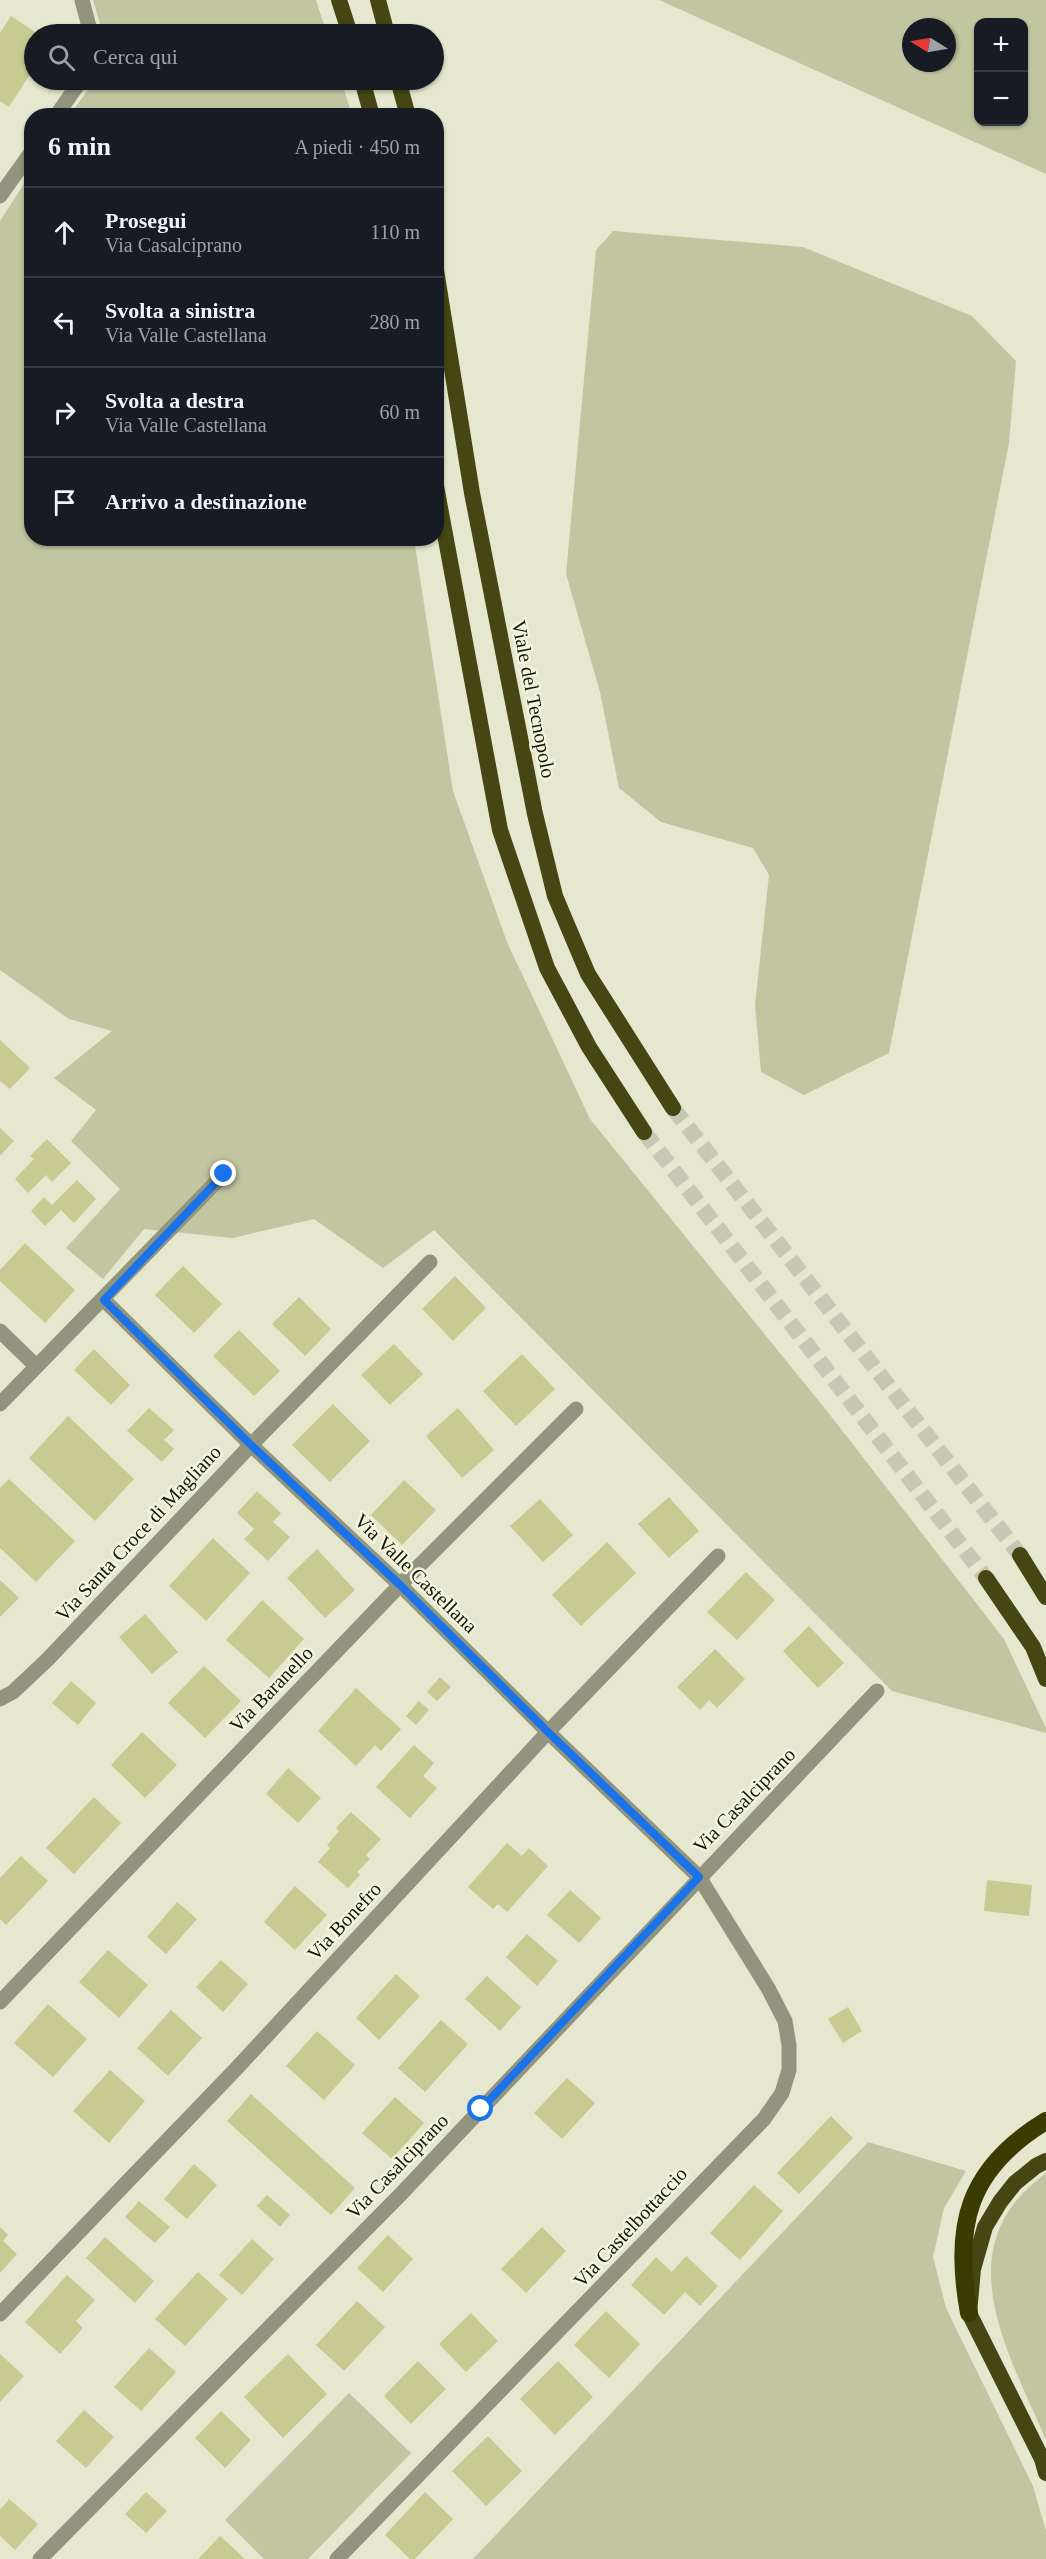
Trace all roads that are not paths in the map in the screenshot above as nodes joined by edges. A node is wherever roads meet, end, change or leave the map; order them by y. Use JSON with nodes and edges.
{"nodes":[{"id":1,"x":82,"y":0,"type":"edge"},
{"id":2,"x":339,"y":0,"type":"edge"},
{"id":3,"x":378,"y":0,"type":"edge"},
{"id":4,"x":89,"y":24,"type":"edge"},
{"id":5,"x":347,"y":24,"type":"edge"},
{"id":6,"x":384,"y":24,"type":"edge"},
{"id":7,"x":74,"y":90,"type":"edge"},
{"id":8,"x":365,"y":90,"type":"edge"},
{"id":9,"x":401,"y":90,"type":"edge"},
{"id":10,"x":62,"y":108,"type":"edge"},
{"id":11,"x":370,"y":108,"type":"edge"},
{"id":12,"x":406,"y":108,"type":"edge"},
{"id":13,"x":24,"y":162,"type":"edge"},
{"id":14,"x":0,"y":196,"type":"edge"},
{"id":15,"x":444,"y":318,"type":"edge"},
{"id":16,"x":444,"y":529,"type":"edge"},
{"id":17,"x":673,"y":1108,"type":"tunnel mouth"},
{"id":18,"x":644,"y":1132,"type":"tunnel mouth"},
{"id":19,"x":224,"y":1174,"type":"dead end"},
{"id":20,"x":430,"y":1262,"type":"dead end"},
{"id":21,"x":104,"y":1300,"type":"junction"},
{"id":22,"x":0,"y":1331,"type":"edge"},
{"id":23,"x":36,"y":1366,"type":"junction"},
{"id":24,"x":0,"y":1404,"type":"edge"},
{"id":25,"x":576,"y":1409,"type":"dead end"},
{"id":26,"x":251,"y":1445,"type":"junction"},
{"id":27,"x":1020,"y":1555,"type":"tunnel mouth"},
{"id":28,"x":717,"y":1556,"type":"dead end"},
{"id":29,"x":986,"y":1578,"type":"tunnel mouth"},
{"id":30,"x":400,"y":1585,"type":"junction"},
{"id":31,"x":1046,"y":1597,"type":"edge"},
{"id":32,"x":1046,"y":1679,"type":"edge"},
{"id":33,"x":877,"y":1691,"type":"dead end"},
{"id":34,"x":0,"y":1699,"type":"edge"},
{"id":35,"x":548,"y":1732,"type":"junction"},
{"id":36,"x":699,"y":1877,"type":"junction"},
{"id":37,"x":0,"y":2002,"type":"edge"},
{"id":38,"x":1046,"y":2121,"type":"edge"},
{"id":39,"x":1046,"y":2161,"type":"edge"},
{"id":40,"x":969,"y":2313,"type":"junction"},
{"id":41,"x":0,"y":2314,"type":"edge"},
{"id":42,"x":1046,"y":2474,"type":"edge"},
{"id":43,"x":40,"y":2559,"type":"edge"},
{"id":44,"x":337,"y":2559,"type":"edge"}],
"edges":[{"from":1,"to":4,"type":"street"},
{"from":2,"to":5,"type":"highway"},
{"from":3,"to":6,"type":"highway"},
{"from":7,"to":10,"type":"street"},
{"from":8,"to":11,"type":"highway"},
{"from":9,"to":12,"type":"highway"},
{"from":13,"to":14,"type":"street"},
{"from":15,"to":17,"type":"highway","name":"Viale del Tecnopolo"},
{"from":16,"to":18,"type":"highway"},
{"from":19,"to":21,"type":"street"},
{"from":20,"to":26,"type":"street","name":"Via Santa Croce di Magliano"},
{"from":21,"to":23,"type":"street"},
{"from":21,"to":26,"type":"street","name":"Via Valle Castellana"},
{"from":22,"to":23,"type":"street"},
{"from":23,"to":24,"type":"street"},
{"from":25,"to":30,"type":"street","name":"Via Baranello"},
{"from":26,"to":30,"type":"street","name":"Via Valle Castellana"},
{"from":26,"to":34,"type":"street","name":"Via Santa Croce di Magliano"},
{"from":27,"to":31,"type":"highway"},
{"from":28,"to":35,"type":"street","name":"Via Bonefro"},
{"from":29,"to":32,"type":"highway"},
{"from":30,"to":35,"type":"street","name":"Via Valle Castellana"},
{"from":30,"to":37,"type":"street","name":"Via Baranello"},
{"from":33,"to":36,"type":"street","name":"Via Casalciprano"},
{"from":35,"to":36,"type":"street","name":"Via Valle Castellana"},
{"from":35,"to":41,"type":"street","name":"Via Bonefro"},
{"from":36,"to":43,"type":"street","name":"Via Casalciprano"},
{"from":36,"to":44,"type":"street","name":"Via Castelbottaccio"},
{"from":38,"to":40,"type":"highway"},
{"from":39,"to":40,"type":"highway"},
{"from":40,"to":42,"type":"highway"}]}
